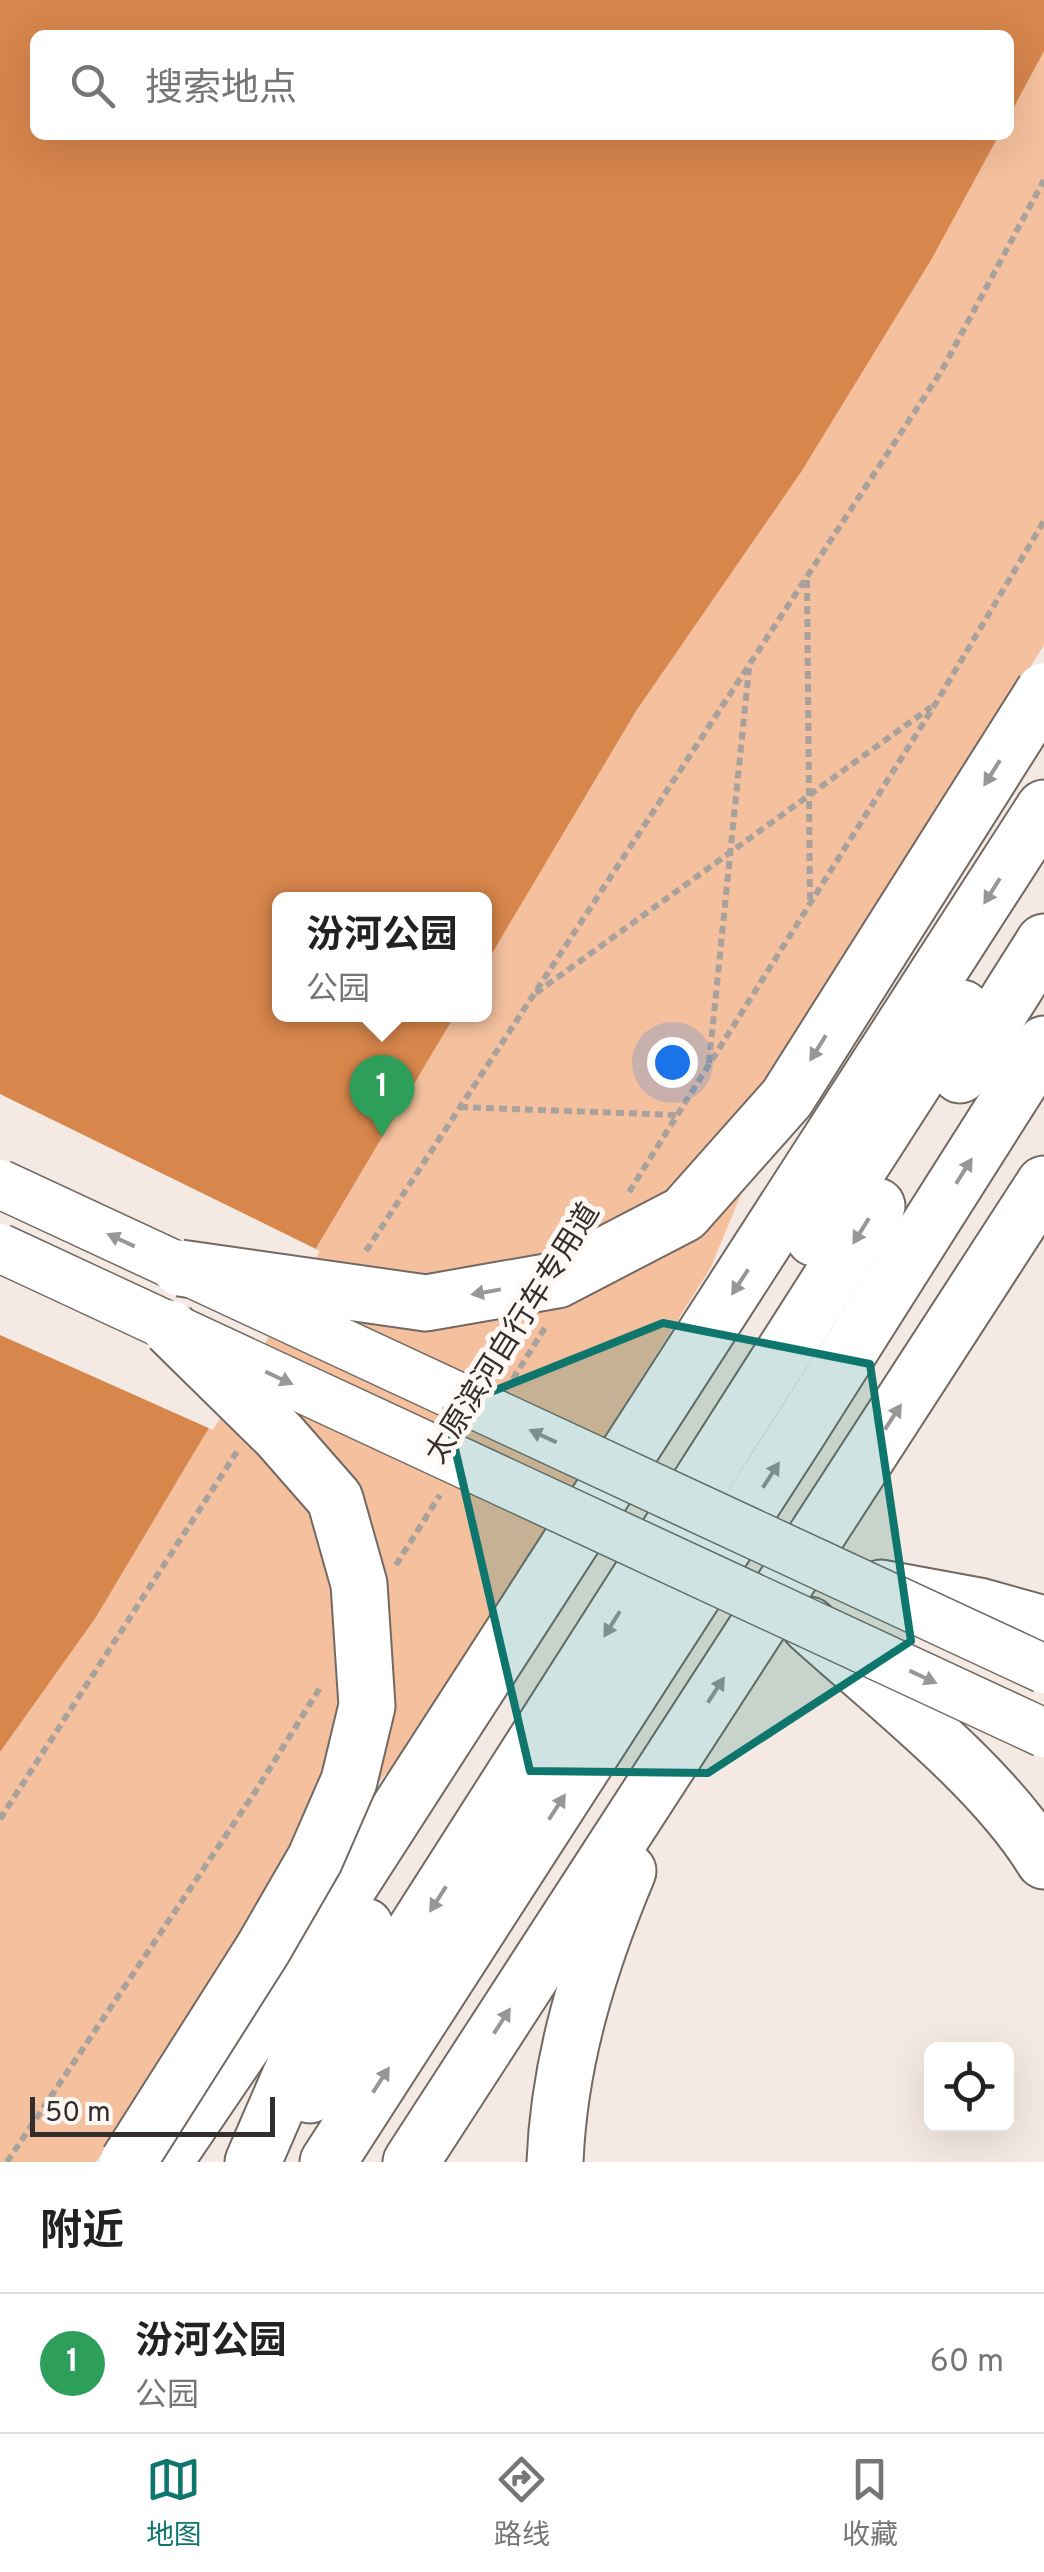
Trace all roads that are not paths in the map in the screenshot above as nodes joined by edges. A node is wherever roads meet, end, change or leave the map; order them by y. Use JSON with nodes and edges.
{"nodes":[{"id":1,"x":1044,"y":690,"type":"edge"},
{"id":2,"x":1044,"y":808,"type":"edge"},
{"id":3,"x":1044,"y":878,"type":"edge"},
{"id":4,"x":1044,"y":942,"type":"edge"},
{"id":5,"x":1044,"y":1044,"type":"edge"},
{"id":6,"x":0,"y":1184,"type":"edge"},
{"id":7,"x":1044,"y":1184,"type":"edge"},
{"id":8,"x":1044,"y":1242,"type":"edge"},
{"id":9,"x":0,"y":1248,"type":"edge"},
{"id":10,"x":180,"y":1268,"type":"junction"},
{"id":11,"x":170,"y":1328,"type":"junction"},
{"id":12,"x":931,"y":1358,"type":"junction"},
{"id":13,"x":860,"y":1584,"type":"junction"},
{"id":14,"x":807,"y":1623,"type":"junction"},
{"id":15,"x":1044,"y":1624,"type":"edge"},
{"id":16,"x":1044,"y":1670,"type":"edge"},
{"id":17,"x":1044,"y":1733,"type":"edge"},
{"id":18,"x":684,"y":1739,"type":"junction"},
{"id":19,"x":1044,"y":1861,"type":"edge"},
{"id":20,"x":582,"y":2005,"type":"junction"},
{"id":21,"x":128,"y":2162,"type":"edge"},
{"id":22,"x":164,"y":2162,"type":"edge"},
{"id":23,"x":252,"y":2162,"type":"edge"},
{"id":24,"x":266,"y":2162,"type":"edge"},
{"id":25,"x":328,"y":2162,"type":"edge"},
{"id":26,"x":411,"y":2162,"type":"edge"},
{"id":27,"x":556,"y":2162,"type":"edge"},
{"id":28,"x":591,"y":2162,"type":"edge"}],
"edges":[{"from":1,"to":10,"type":"highway","one_way":true,"bridge":true},
{"from":2,"to":22,"type":"highway","one_way":true},
{"from":3,"to":23,"type":"highway"},
{"from":4,"to":24,"type":"highway","one_way":true},
{"from":25,"to":5,"type":"highway","one_way":true},
{"from":10,"to":6,"type":"main road","one_way":true,"bridge":true},
{"from":7,"to":12,"type":"highway"},
{"from":8,"to":12,"type":"highway"},
{"from":9,"to":11,"type":"main road","bridge":true},
{"from":13,"to":10,"type":"main road","one_way":true,"bridge":true},
{"from":11,"to":14,"type":"main road","one_way":true,"bridge":true},
{"from":11,"to":21,"type":"highway","bridge":true},
{"from":18,"to":12,"type":"highway","one_way":true},
{"from":13,"to":15,"type":"highway","bridge":true},
{"from":13,"to":16,"type":"main road","bridge":true},
{"from":14,"to":17,"type":"main road","one_way":true,"bridge":true},
{"from":14,"to":19,"type":"highway"},
{"from":18,"to":20,"type":"highway"},
{"from":26,"to":18,"type":"highway","one_way":true},
{"from":20,"to":27,"type":"highway"},
{"from":20,"to":28,"type":"highway"}]}
